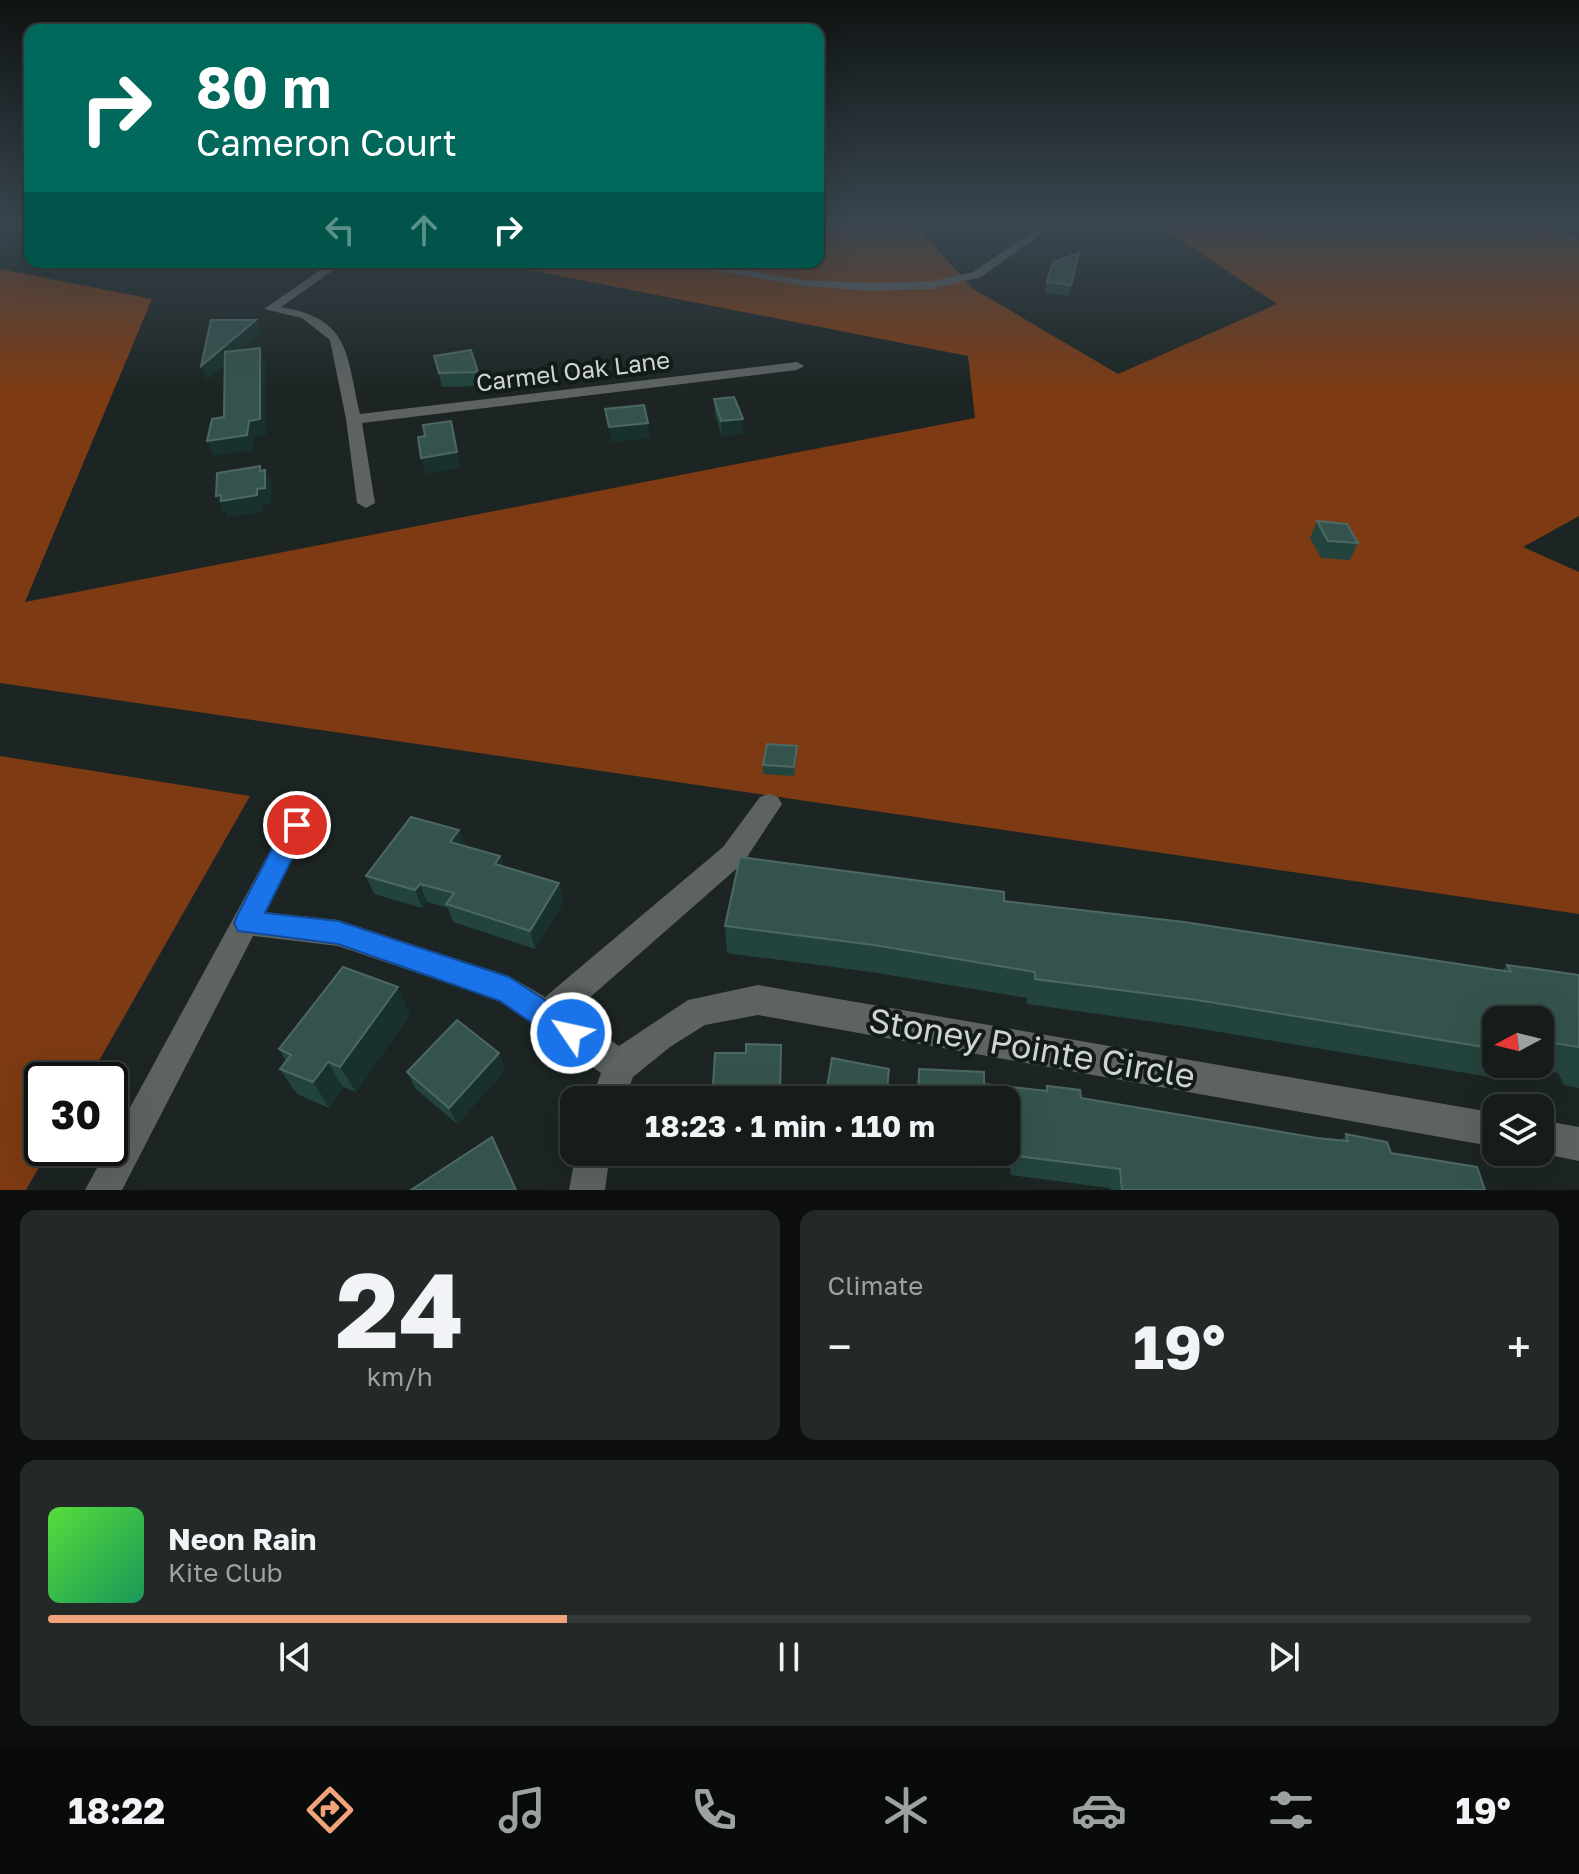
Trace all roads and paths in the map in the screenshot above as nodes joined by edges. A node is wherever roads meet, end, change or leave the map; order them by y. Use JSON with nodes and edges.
{"nodes":[{"id":1,"x":311,"y":281,"type":"edge"},
{"id":2,"x":789,"y":281,"type":"edge"},
{"id":3,"x":952,"y":281,"type":"edge"},
{"id":4,"x":797,"y":366,"type":"dead end"},
{"id":5,"x":354,"y":419,"type":"junction"},
{"id":6,"x":366,"y":503,"type":"dead end"},
{"id":7,"x":769,"y":804,"type":"dead end"},
{"id":8,"x":297,"y":825,"type":"dead end"},
{"id":9,"x":247,"y":923,"type":"junction"},
{"id":10,"x":546,"y":1016,"type":"junction"},
{"id":11,"x":620,"y":1066,"type":"junction"},
{"id":12,"x":613,"y":1086,"type":"edge"},
{"id":13,"x":1482,"y":1128,"type":"edge"},
{"id":14,"x":1554,"y":1140,"type":"edge"},
{"id":15,"x":1579,"y":1144,"type":"edge"},
{"id":16,"x":591,"y":1166,"type":"edge"},
{"id":17,"x":103,"y":1190,"type":"edge"},
{"id":18,"x":587,"y":1190,"type":"edge"}],
"edges":[{"from":1,"to":5,"type":"street"},
{"from":2,"to":3,"type":"street"},
{"from":4,"to":5,"type":"street","name":"Carmel Oak Lane"},
{"from":5,"to":6,"type":"street"},
{"from":7,"to":10,"type":"street"},
{"from":8,"to":9,"type":"street"},
{"from":9,"to":10,"type":"street"},
{"from":9,"to":17,"type":"street"},
{"from":10,"to":11,"type":"street"},
{"from":11,"to":12,"type":"street"},
{"from":11,"to":13,"type":"street","name":"Stoney Pointe Circle"},
{"from":14,"to":15,"type":"street"},
{"from":16,"to":18,"type":"street"}]}
